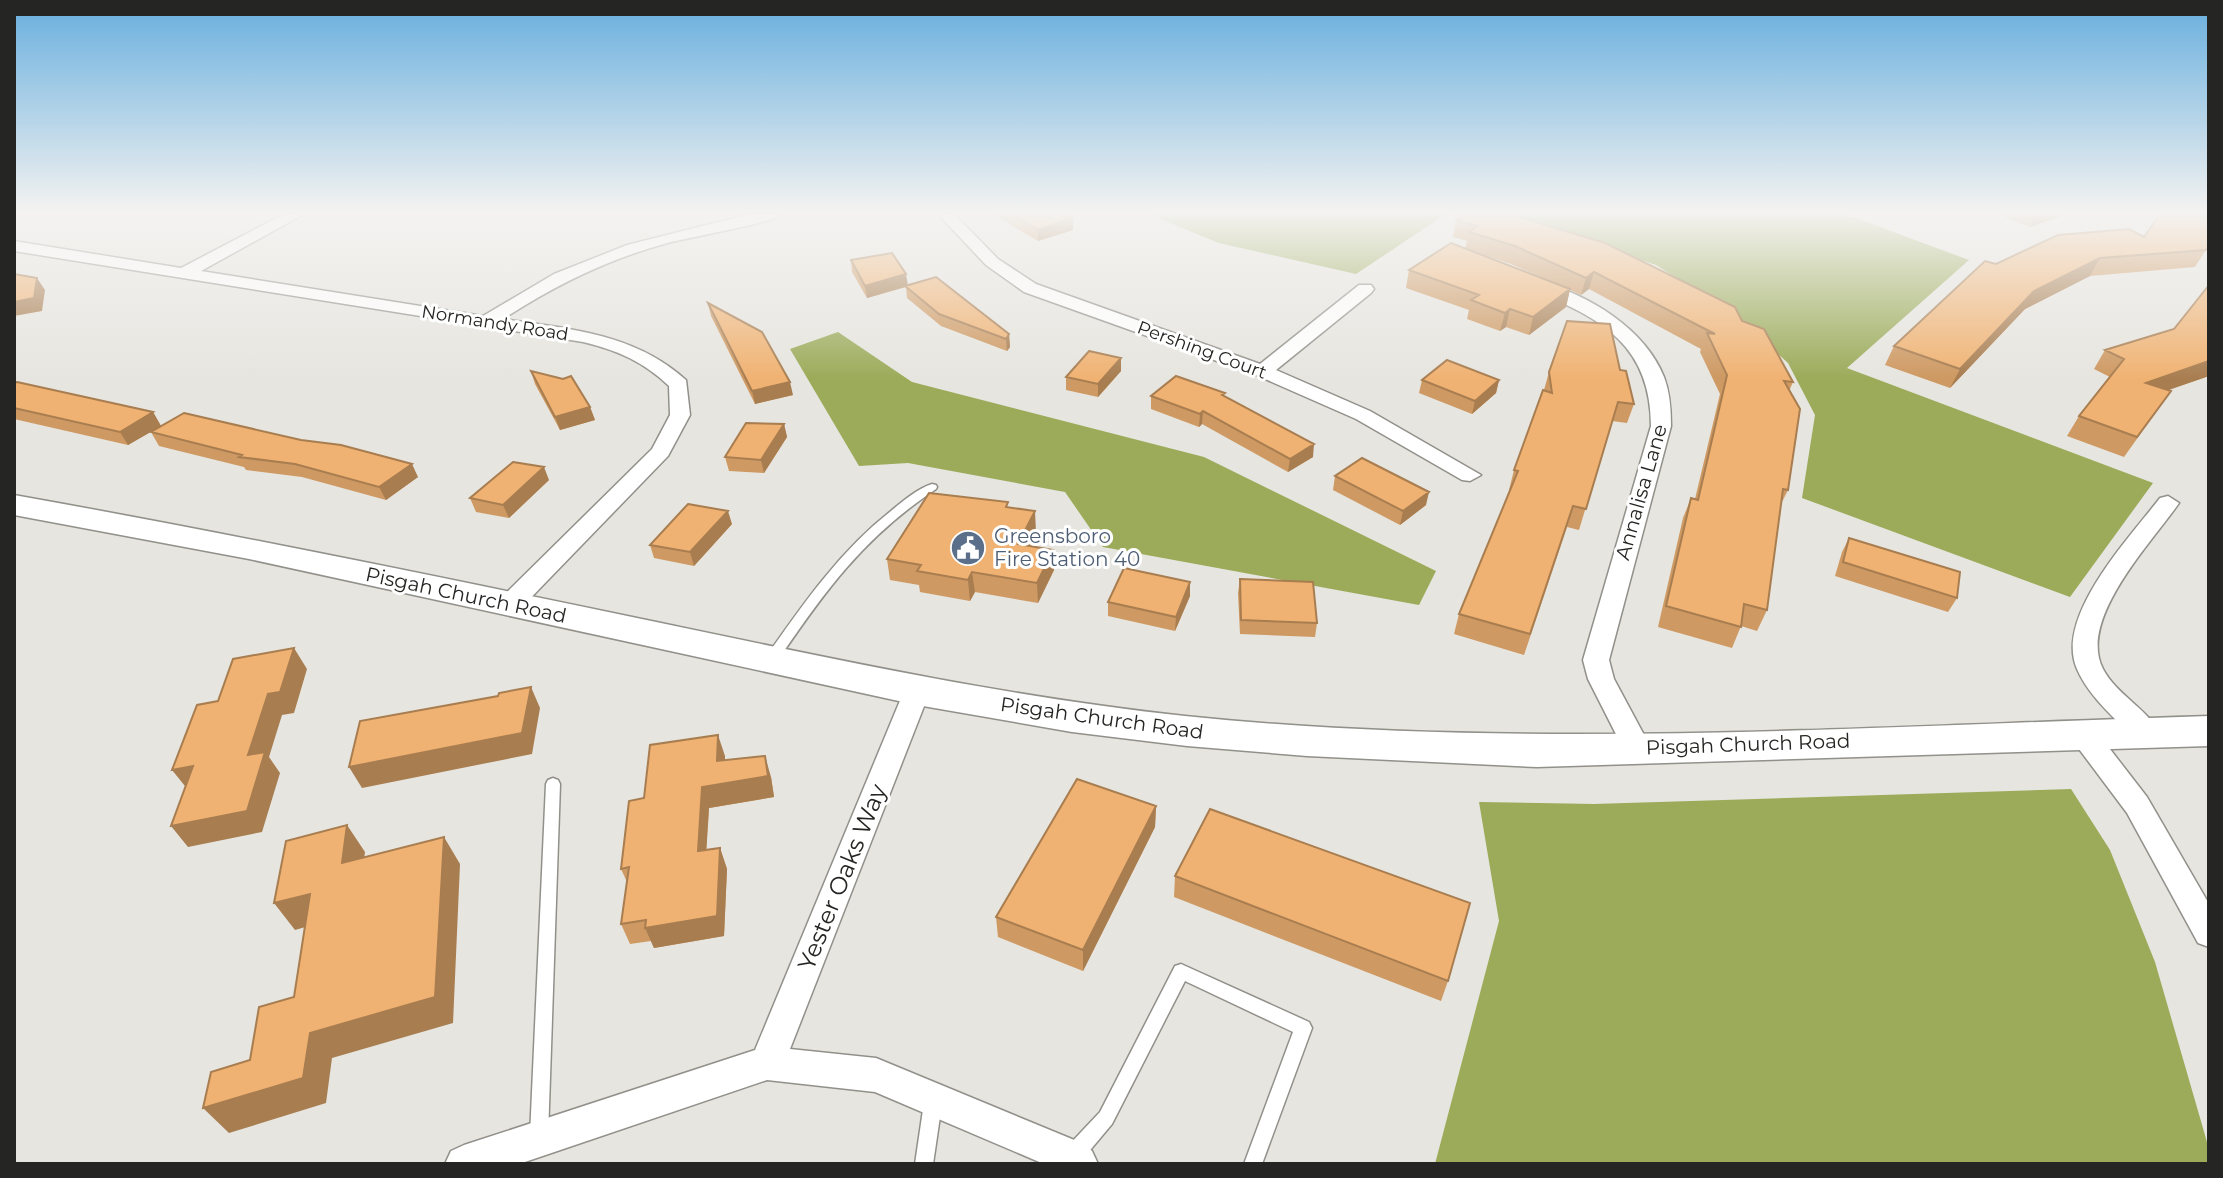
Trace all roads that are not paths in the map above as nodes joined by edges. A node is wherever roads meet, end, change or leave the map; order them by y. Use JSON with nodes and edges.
{"nodes":[{"id":1,"x":166,"y":269,"type":"edge"},
{"id":2,"x":192,"y":269,"type":"edge"},
{"id":3,"x":581,"y":269,"type":"edge"},
{"id":4,"x":1002,"y":269,"type":"edge"},
{"id":5,"x":186,"y":272,"type":"junction"},
{"id":6,"x":1516,"y":277,"type":"edge"},
{"id":7,"x":1365,"y":289,"type":"dead end"},
{"id":8,"x":485,"y":322,"type":"junction"},
{"id":9,"x":1263,"y":371,"type":"junction"},
{"id":10,"x":1470,"y":475,"type":"dead end"},
{"id":11,"x":932,"y":487,"type":"dead end"},
{"id":12,"x":2168,"y":503,"type":"dead end"},
{"id":13,"x":14,"y":505,"type":"edge"},
{"id":14,"x":509,"y":605,"type":"junction"},
{"id":15,"x":771,"y":660,"type":"junction"},
{"id":16,"x":917,"y":691,"type":"junction"},
{"id":17,"x":2209,"y":731,"type":"edge"},
{"id":18,"x":2146,"y":733,"type":"junction"},
{"id":19,"x":2083,"y":734,"type":"junction"},
{"id":20,"x":1637,"y":748,"type":"junction"},
{"id":21,"x":553,"y":784,"type":"dead end"},
{"id":22,"x":2209,"y":933,"type":"edge"},
{"id":23,"x":767,"y":1063,"type":"junction"},
{"id":24,"x":933,"y":1100,"type":"junction"},
{"id":25,"x":539,"y":1139,"type":"junction"},
{"id":26,"x":1075,"y":1160,"type":"edge"},
{"id":27,"x":464,"y":1164,"type":"edge"},
{"id":28,"x":924,"y":1164,"type":"edge"},
{"id":29,"x":1253,"y":1164,"type":"edge"}],
"edges":[{"from":1,"to":5,"type":"street","name":"Normandy Road"},
{"from":2,"to":5,"type":"street"},
{"from":3,"to":8,"type":"street"},
{"from":4,"to":9,"type":"street","name":"Pershing Court"},
{"from":5,"to":8,"type":"street","name":"Normandy Road"},
{"from":6,"to":20,"type":"street","name":"Annalisa Lane"},
{"from":7,"to":9,"type":"street"},
{"from":8,"to":14,"type":"street","name":"Normandy Road"},
{"from":9,"to":10,"type":"street","name":"Pershing Court"},
{"from":11,"to":15,"type":"lane"},
{"from":12,"to":18,"type":"street"},
{"from":13,"to":14,"type":"main road","name":"Pisgah Church Road"},
{"from":14,"to":15,"type":"main road","name":"Pisgah Church Road"},
{"from":15,"to":16,"type":"main road","name":"Pisgah Church Road"},
{"from":16,"to":20,"type":"main road","name":"Pisgah Church Road"},
{"from":16,"to":23,"type":"street","name":"Yester Oaks Way"},
{"from":17,"to":18,"type":"main road","name":"Pisgah Church Road"},
{"from":18,"to":19,"type":"main road","name":"Pisgah Church Road"},
{"from":19,"to":20,"type":"main road","name":"Pisgah Church Road"},
{"from":19,"to":22,"type":"street"},
{"from":21,"to":25,"type":"lane"},
{"from":23,"to":24,"type":"street"},
{"from":23,"to":25,"type":"street"},
{"from":24,"to":26,"type":"street"},
{"from":24,"to":28,"type":"lane"},
{"from":25,"to":27,"type":"street"},
{"from":26,"to":29,"type":"lane"}]}
